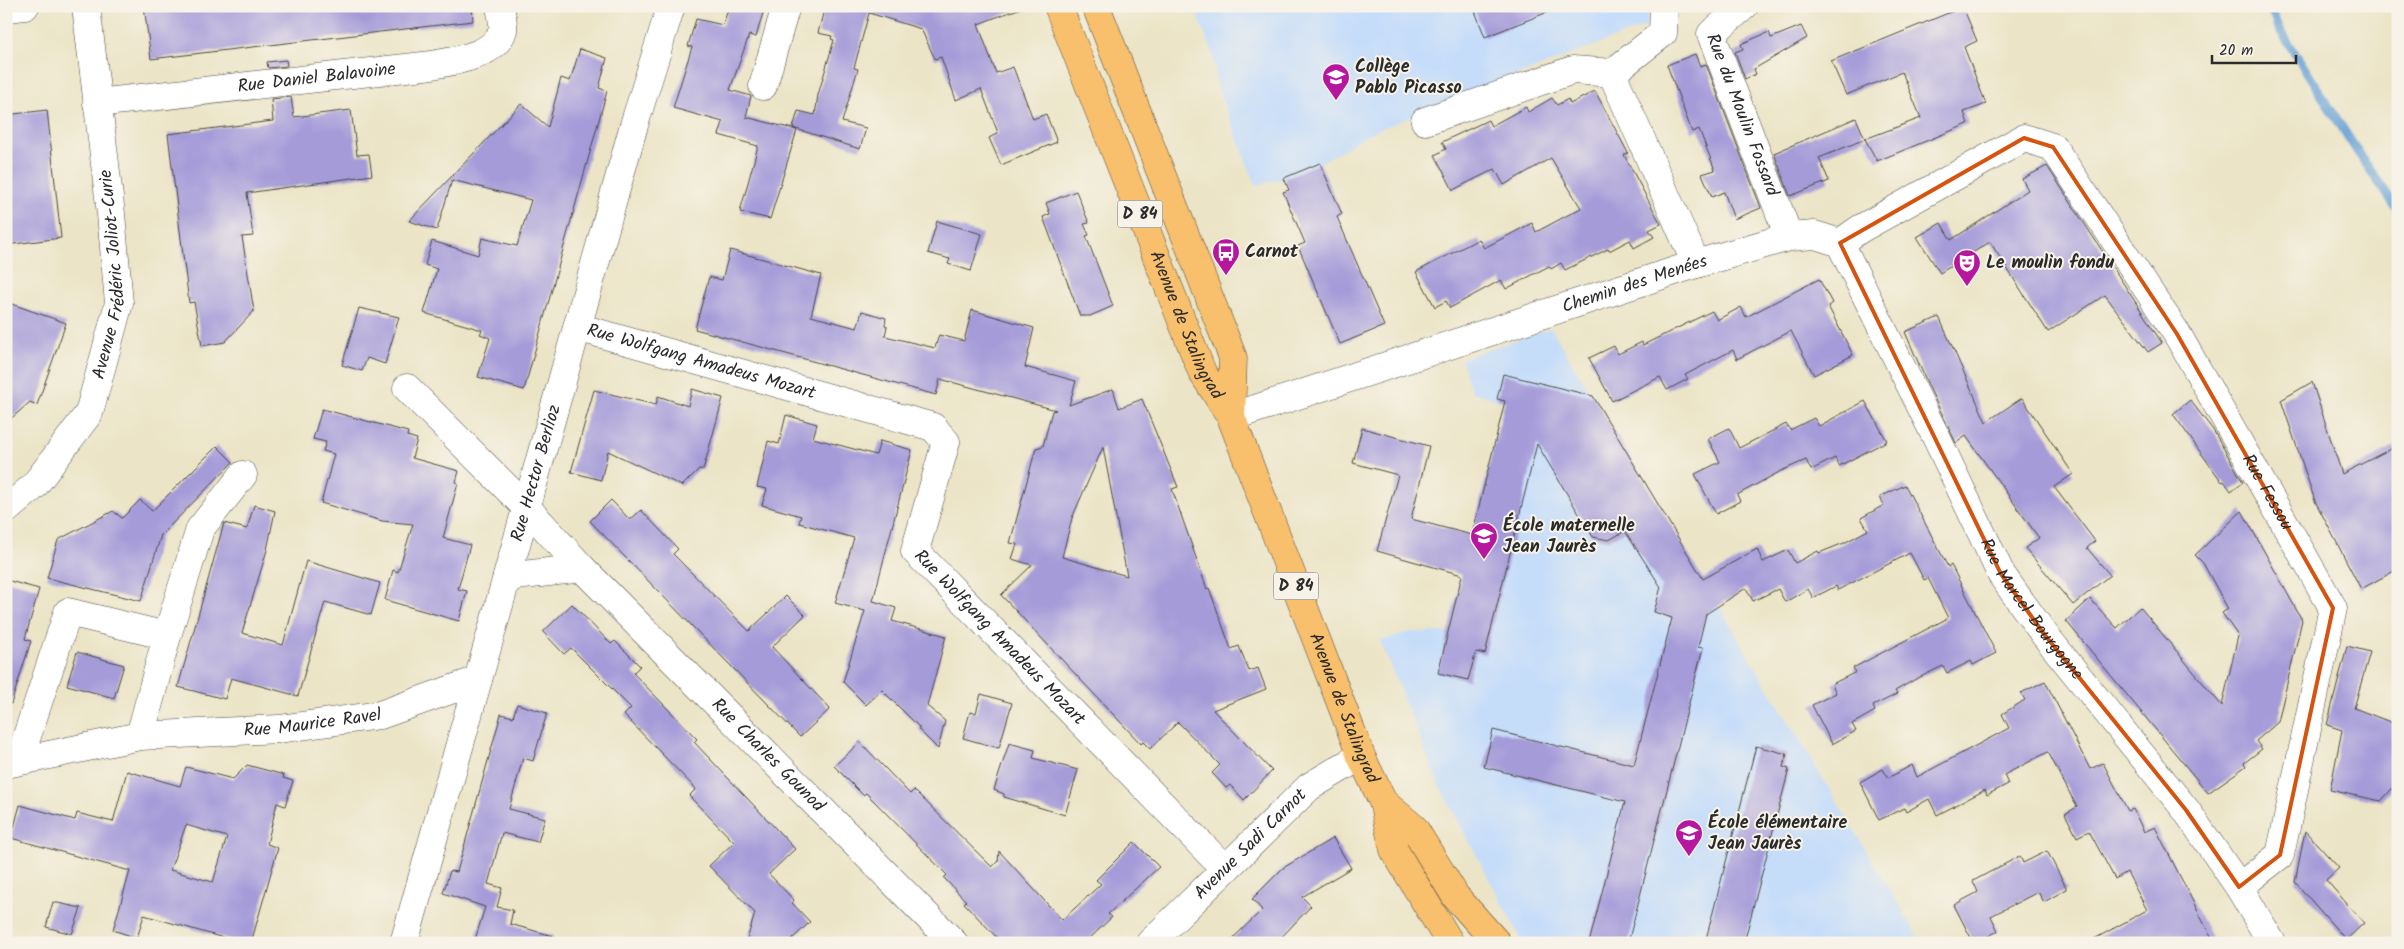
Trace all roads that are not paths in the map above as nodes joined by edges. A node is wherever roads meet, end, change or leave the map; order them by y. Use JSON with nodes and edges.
{"nodes":[{"id":1,"x":25,"y":6,"type":"edge"},
{"id":2,"x":86,"y":6,"type":"edge"},
{"id":3,"x":500,"y":6,"type":"edge"},
{"id":4,"x":671,"y":6,"type":"edge"},
{"id":5,"x":786,"y":6,"type":"edge"},
{"id":6,"x":1058,"y":6,"type":"edge"},
{"id":7,"x":1096,"y":6,"type":"edge"},
{"id":8,"x":1664,"y":6,"type":"edge"},
{"id":9,"x":1744,"y":6,"type":"edge"},
{"id":10,"x":6,"y":8,"type":"edge"},
{"id":11,"x":1612,"y":72,"type":"junction"},
{"id":12,"x":763,"y":86,"type":"dead end"},
{"id":13,"x":97,"y":103,"type":"junction"},
{"id":14,"x":1425,"y":121,"type":"dead end"},
{"id":15,"x":1788,"y":237,"type":"junction"},
{"id":16,"x":1840,"y":243,"type":"junction"},
{"id":17,"x":1696,"y":264,"type":"junction"},
{"id":18,"x":577,"y":327,"type":"junction"},
{"id":19,"x":407,"y":388,"type":"dead end"},
{"id":20,"x":1231,"y":416,"type":"junction"},
{"id":21,"x":243,"y":475,"type":"dead end"},
{"id":22,"x":526,"y":507,"type":"junction"},
{"id":23,"x":6,"y":510,"type":"edge"},
{"id":24,"x":582,"y":568,"type":"junction"},
{"id":25,"x":507,"y":576,"type":"junction"},
{"id":26,"x":167,"y":636,"type":"junction"},
{"id":27,"x":478,"y":680,"type":"junction"},
{"id":28,"x":140,"y":736,"type":"junction"},
{"id":29,"x":1360,"y":756,"type":"junction"},
{"id":30,"x":13,"y":762,"type":"edge"},
{"id":31,"x":1383,"y":802,"type":"junction"},
{"id":32,"x":1225,"y":869,"type":"junction"},
{"id":33,"x":2239,"y":888,"type":"junction"},
{"id":34,"x":404,"y":943,"type":"edge"},
{"id":35,"x":954,"y":943,"type":"edge"},
{"id":36,"x":1150,"y":943,"type":"edge"},
{"id":37,"x":1450,"y":943,"type":"edge"},
{"id":38,"x":1497,"y":943,"type":"edge"},
{"id":39,"x":2272,"y":943,"type":"edge"}],
"edges":[{"from":1,"to":10,"type":"street"},
{"from":2,"to":13,"type":"street","name":"Avenue Frédéric Joliot-Curie"},
{"from":3,"to":13,"type":"street","name":"Rue Daniel Balavoine"},
{"from":4,"to":18,"type":"street","name":"Rue Hector Berlioz"},
{"from":5,"to":12,"type":"street"},
{"from":6,"to":20,"type":"main road","name":"Avenue de Stalingrad","number":"D 84"},
{"from":7,"to":20,"type":"main road","name":"Avenue de Stalingrad","number":"D 84"},
{"from":8,"to":11,"type":"street"},
{"from":9,"to":15,"type":"street","name":"Rue du Moulin Fossard"},
{"from":11,"to":14,"type":"street"},
{"from":11,"to":17,"type":"street"},
{"from":13,"to":23,"type":"street","name":"Avenue Frédéric Joliot-Curie"},
{"from":15,"to":16,"type":"street","name":"Chemin des Menées"},
{"from":15,"to":17,"type":"street","name":"Chemin des Menées"},
{"from":16,"to":33,"type":"street","name":"Rue Marcel Bourgogne"},
{"from":16,"to":33,"type":"street","name":"Rue Fessou"},
{"from":17,"to":20,"type":"street","name":"Chemin des Menées"},
{"from":18,"to":22,"type":"street","name":"Rue Hector Berlioz"},
{"from":18,"to":32,"type":"street","name":"Rue Wolfgang Amadeus Mozart"},
{"from":19,"to":22,"type":"street","name":"Rue Charles Gounod"},
{"from":20,"to":29,"type":"main road","name":"Avenue de Stalingrad","number":"D 84"},
{"from":21,"to":26,"type":"street"},
{"from":22,"to":24,"type":"street","name":"Rue Charles Gounod"},
{"from":22,"to":25,"type":"street","name":"Rue Hector Berlioz"},
{"from":24,"to":25,"type":"street"},
{"from":24,"to":35,"type":"street","name":"Rue Charles Gounod"},
{"from":25,"to":27,"type":"street","name":"Rue Hector Berlioz"},
{"from":26,"to":28,"type":"street"},
{"from":26,"to":30,"type":"street","name":"Rue Maurice Ravel"},
{"from":27,"to":28,"type":"street","name":"Rue Maurice Ravel"},
{"from":27,"to":34,"type":"street","name":"Rue Hector Berlioz"},
{"from":28,"to":30,"type":"street","name":"Rue Maurice Ravel"},
{"from":29,"to":31,"type":"main road","name":"Avenue de Stalingrad","number":"D 84"},
{"from":29,"to":32,"type":"street","name":"Avenue Sadi Carnot"},
{"from":31,"to":37,"type":"main road","name":"Avenue de Stalingrad","number":"D 84"},
{"from":31,"to":38,"type":"main road","name":"Avenue de Stalingrad","number":"D 84"},
{"from":32,"to":36,"type":"street","name":"Avenue Sadi Carnot"},
{"from":33,"to":39,"type":"street","name":"Rue Marcel Bourgogne"}]}
